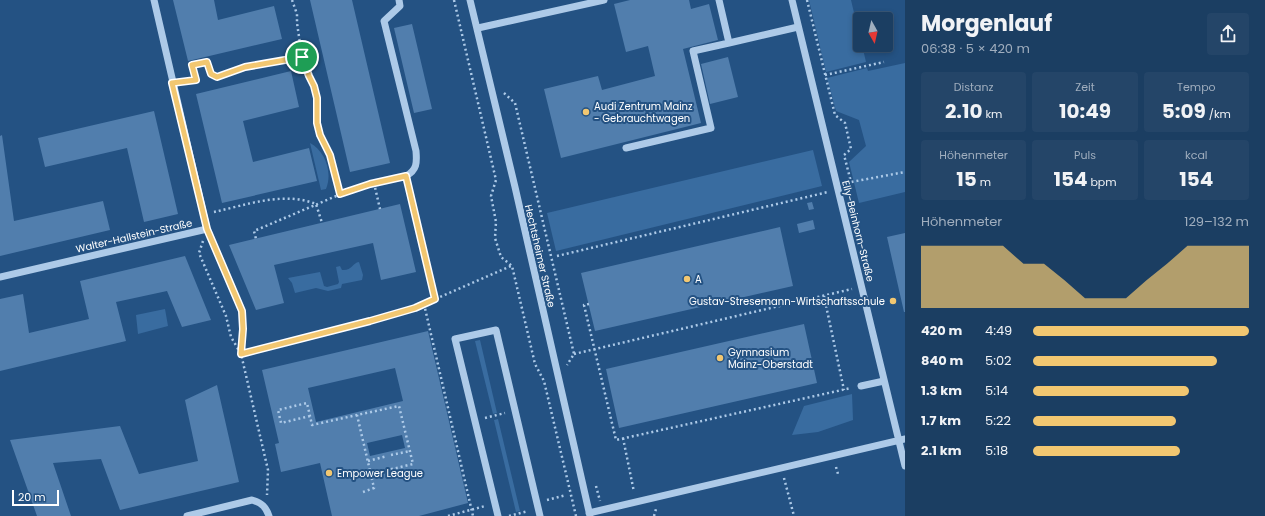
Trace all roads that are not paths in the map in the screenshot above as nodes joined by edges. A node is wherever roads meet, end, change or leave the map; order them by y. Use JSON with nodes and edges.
{"nodes":[{"id":1,"x":154,"y":0,"type":"edge"},
{"id":2,"x":399,"y":0,"type":"edge"},
{"id":3,"x":470,"y":0,"type":"edge"},
{"id":4,"x":604,"y":0,"type":"edge"},
{"id":5,"x":719,"y":0,"type":"edge"},
{"id":6,"x":792,"y":0,"type":"edge"},
{"id":7,"x":798,"y":27,"type":"junction"},
{"id":8,"x":478,"y":28,"type":"junction"},
{"id":9,"x":729,"y":43,"type":"junction"},
{"id":10,"x":626,"y":148,"type":"dead end"},
{"id":11,"x":406,"y":176,"type":"road end"},
{"id":12,"x":0,"y":277,"type":"edge"},
{"id":13,"x":884,"y":381,"type":"junction"},
{"id":14,"x":862,"y":386,"type":"road end"},
{"id":15,"x":902,"y":440,"type":"edge"},
{"id":16,"x":905,"y":466,"type":"edge"},
{"id":17,"x":589,"y":514,"type":"edge"},
{"id":18,"x":187,"y":516,"type":"edge"},
{"id":19,"x":268,"y":516,"type":"edge"},
{"id":20,"x":498,"y":516,"type":"edge"},
{"id":21,"x":540,"y":516,"type":"edge"}],
"edges":[{"from":1,"to":12,"type":"street","name":"Walter-Hallstein-Straße"},
{"from":2,"to":11,"type":"street"},
{"from":3,"to":8,"type":"street","name":"Hechtsheimer Straße"},
{"from":4,"to":8,"type":"street"},
{"from":5,"to":9,"type":"street"},
{"from":6,"to":7,"type":"street","name":"Elly-Beinhorn-Straße"},
{"from":7,"to":9,"type":"street"},
{"from":7,"to":13,"type":"street","name":"Elly-Beinhorn-Straße"},
{"from":8,"to":17,"type":"street","name":"Hechtsheimer Straße"},
{"from":9,"to":10,"type":"street"},
{"from":13,"to":14,"type":"street"},
{"from":13,"to":15,"type":"street","name":"Elly-Beinhorn-Straße"},
{"from":15,"to":16,"type":"street","name":"Elly-Beinhorn-Straße"},
{"from":15,"to":17,"type":"street"},
{"from":18,"to":19,"type":"street"},
{"from":20,"to":21,"type":"street"}]}
